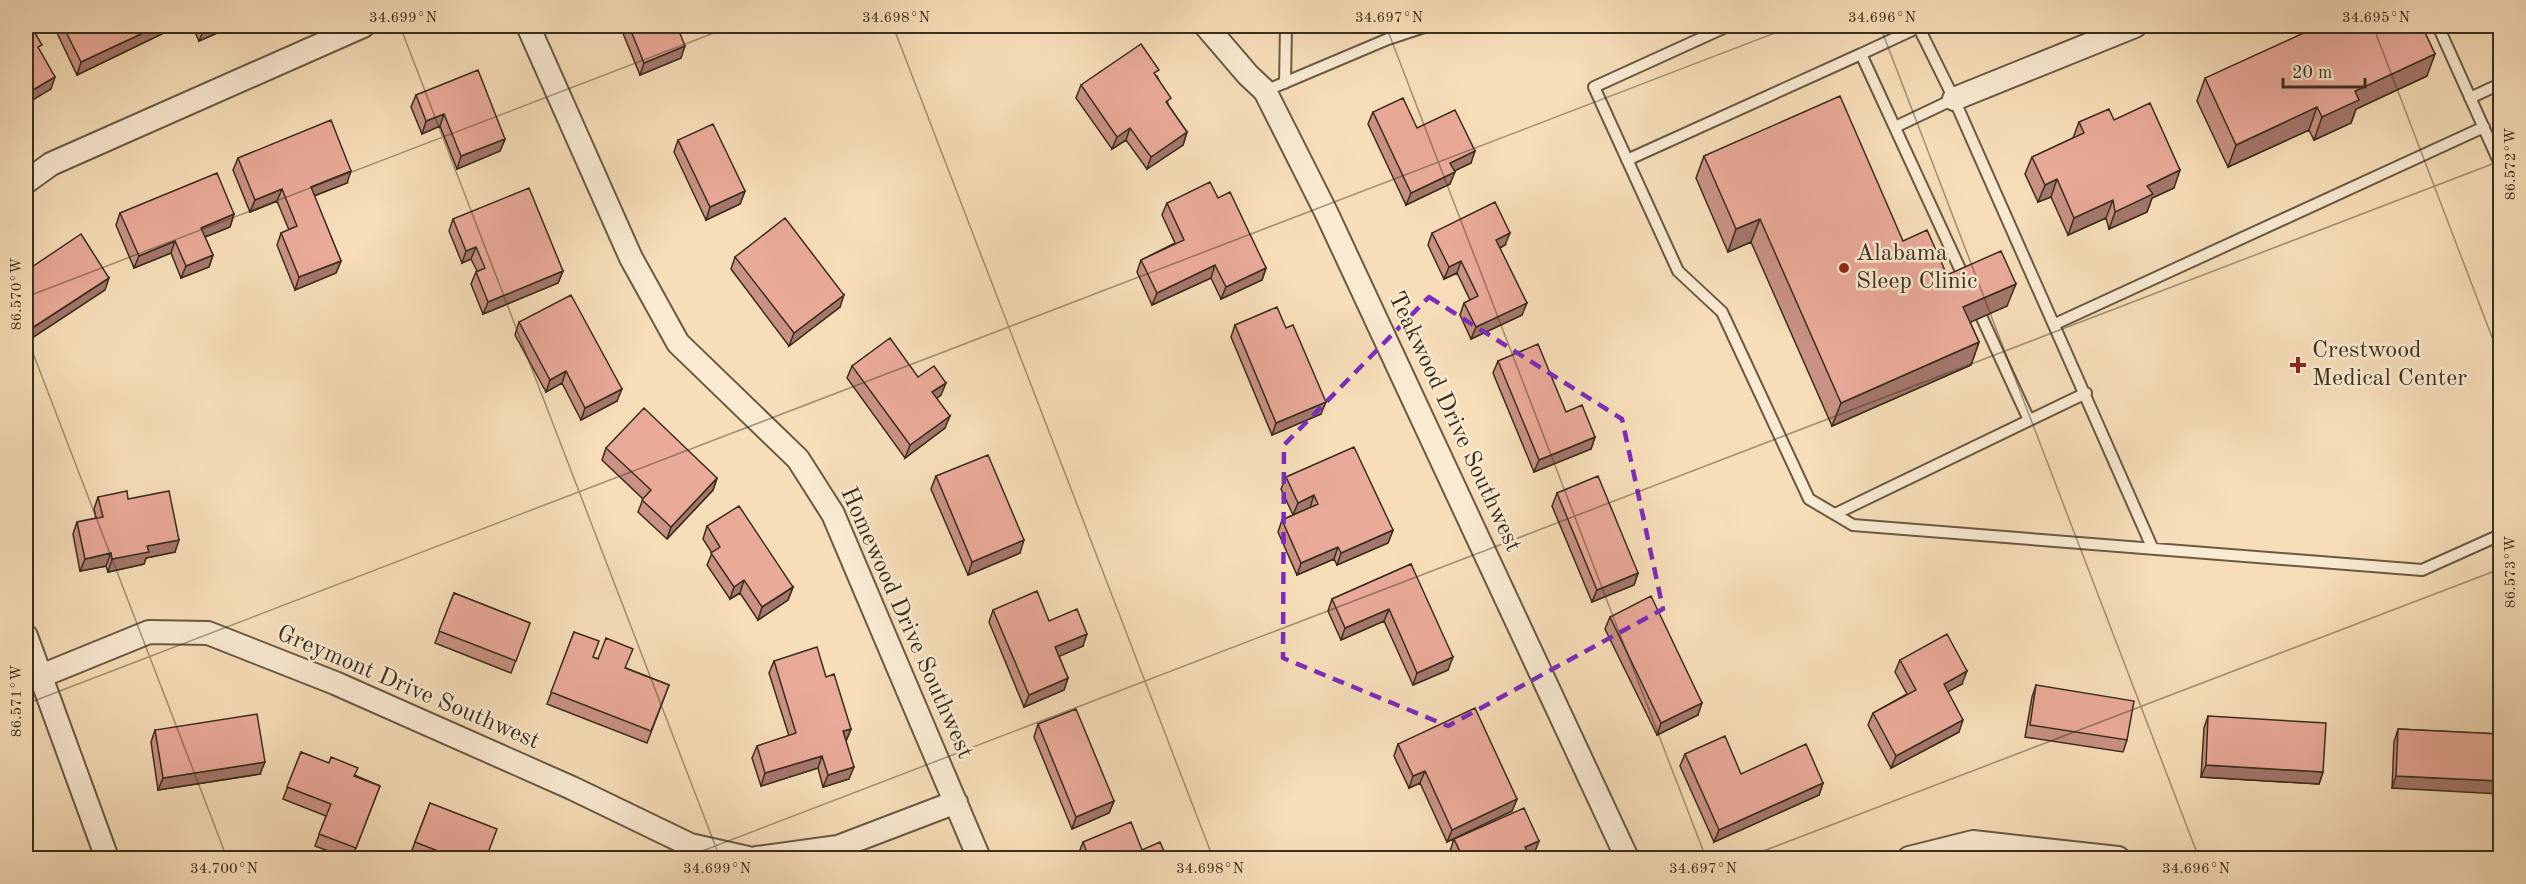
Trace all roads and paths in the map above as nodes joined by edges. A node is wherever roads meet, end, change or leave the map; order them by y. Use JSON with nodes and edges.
{"nodes":[{"id":1,"x":363,"y":26,"type":"edge"},
{"id":2,"x":528,"y":26,"type":"edge"},
{"id":3,"x":1206,"y":26,"type":"edge"},
{"id":4,"x":1286,"y":26,"type":"edge"},
{"id":5,"x":1427,"y":26,"type":"edge"},
{"id":6,"x":1728,"y":26,"type":"edge"},
{"id":7,"x":1919,"y":26,"type":"edge"},
{"id":8,"x":2135,"y":26,"type":"edge"},
{"id":9,"x":2438,"y":26,"type":"edge"},
{"id":10,"x":1861,"y":54,"type":"junction"},
{"id":11,"x":2500,"y":84,"type":"edge"},
{"id":12,"x":1275,"y":87,"type":"junction"},
{"id":13,"x":2470,"y":98,"type":"junction"},
{"id":14,"x":1954,"y":99,"type":"junction"},
{"id":15,"x":1895,"y":127,"type":"junction"},
{"id":16,"x":2484,"y":127,"type":"junction"},
{"id":17,"x":1627,"y":160,"type":"junction"},
{"id":18,"x":2500,"y":165,"type":"edge"},
{"id":19,"x":26,"y":182,"type":"edge"},
{"id":20,"x":1967,"y":285,"type":"edge"},
{"id":21,"x":1982,"y":318,"type":"edge"},
{"id":22,"x":2055,"y":324,"type":"junction"},
{"id":23,"x":2086,"y":393,"type":"junction"},
{"id":24,"x":2029,"y":420,"type":"junction"},
{"id":25,"x":1835,"y":514,"type":"junction"},
{"id":26,"x":2500,"y":535,"type":"edge"},
{"id":27,"x":2152,"y":547,"type":"junction"},
{"id":28,"x":26,"y":636,"type":"edge"},
{"id":29,"x":41,"y":676,"type":"junction"},
{"id":30,"x":956,"y":802,"type":"junction"},
{"id":31,"x":107,"y":858,"type":"edge"},
{"id":32,"x":748,"y":858,"type":"edge"},
{"id":33,"x":757,"y":858,"type":"edge"},
{"id":34,"x":979,"y":858,"type":"edge"},
{"id":35,"x":1627,"y":858,"type":"edge"},
{"id":36,"x":1909,"y":858,"type":"edge"},
{"id":37,"x":2118,"y":858,"type":"edge"}],
"edges":[{"from":1,"to":19,"type":"street"},
{"from":2,"to":30,"type":"street","name":"Homewood Drive Southwest"},
{"from":3,"to":12,"type":"street","name":"Teakwood Drive Southwest"},
{"from":4,"to":12,"type":"lane"},
{"from":5,"to":12,"type":"lane"},
{"from":6,"to":17,"type":"lane"},
{"from":7,"to":10,"type":"lane"},
{"from":7,"to":14,"type":"lane"},
{"from":8,"to":14,"type":"street"},
{"from":9,"to":13,"type":"lane"},
{"from":10,"to":15,"type":"lane"},
{"from":10,"to":17,"type":"lane"},
{"from":11,"to":13,"type":"lane"},
{"from":12,"to":35,"type":"street","name":"Teakwood Drive Southwest"},
{"from":13,"to":16,"type":"lane"},
{"from":14,"to":15,"type":"lane"},
{"from":14,"to":22,"type":"lane"},
{"from":15,"to":20,"type":"lane"},
{"from":16,"to":18,"type":"lane"},
{"from":16,"to":22,"type":"lane"},
{"from":17,"to":25,"type":"lane"},
{"from":21,"to":24,"type":"lane"},
{"from":22,"to":23,"type":"lane"},
{"from":23,"to":24,"type":"lane"},
{"from":23,"to":27,"type":"lane"},
{"from":24,"to":25,"type":"lane"},
{"from":25,"to":27,"type":"lane"},
{"from":26,"to":27,"type":"lane"},
{"from":28,"to":29,"type":"street"},
{"from":29,"to":31,"type":"street"},
{"from":29,"to":32,"type":"street","name":"Greymont Drive Southwest"},
{"from":30,"to":33,"type":"street"},
{"from":30,"to":34,"type":"street","name":"Homewood Drive Southwest"},
{"from":36,"to":37,"type":"street"}]}
